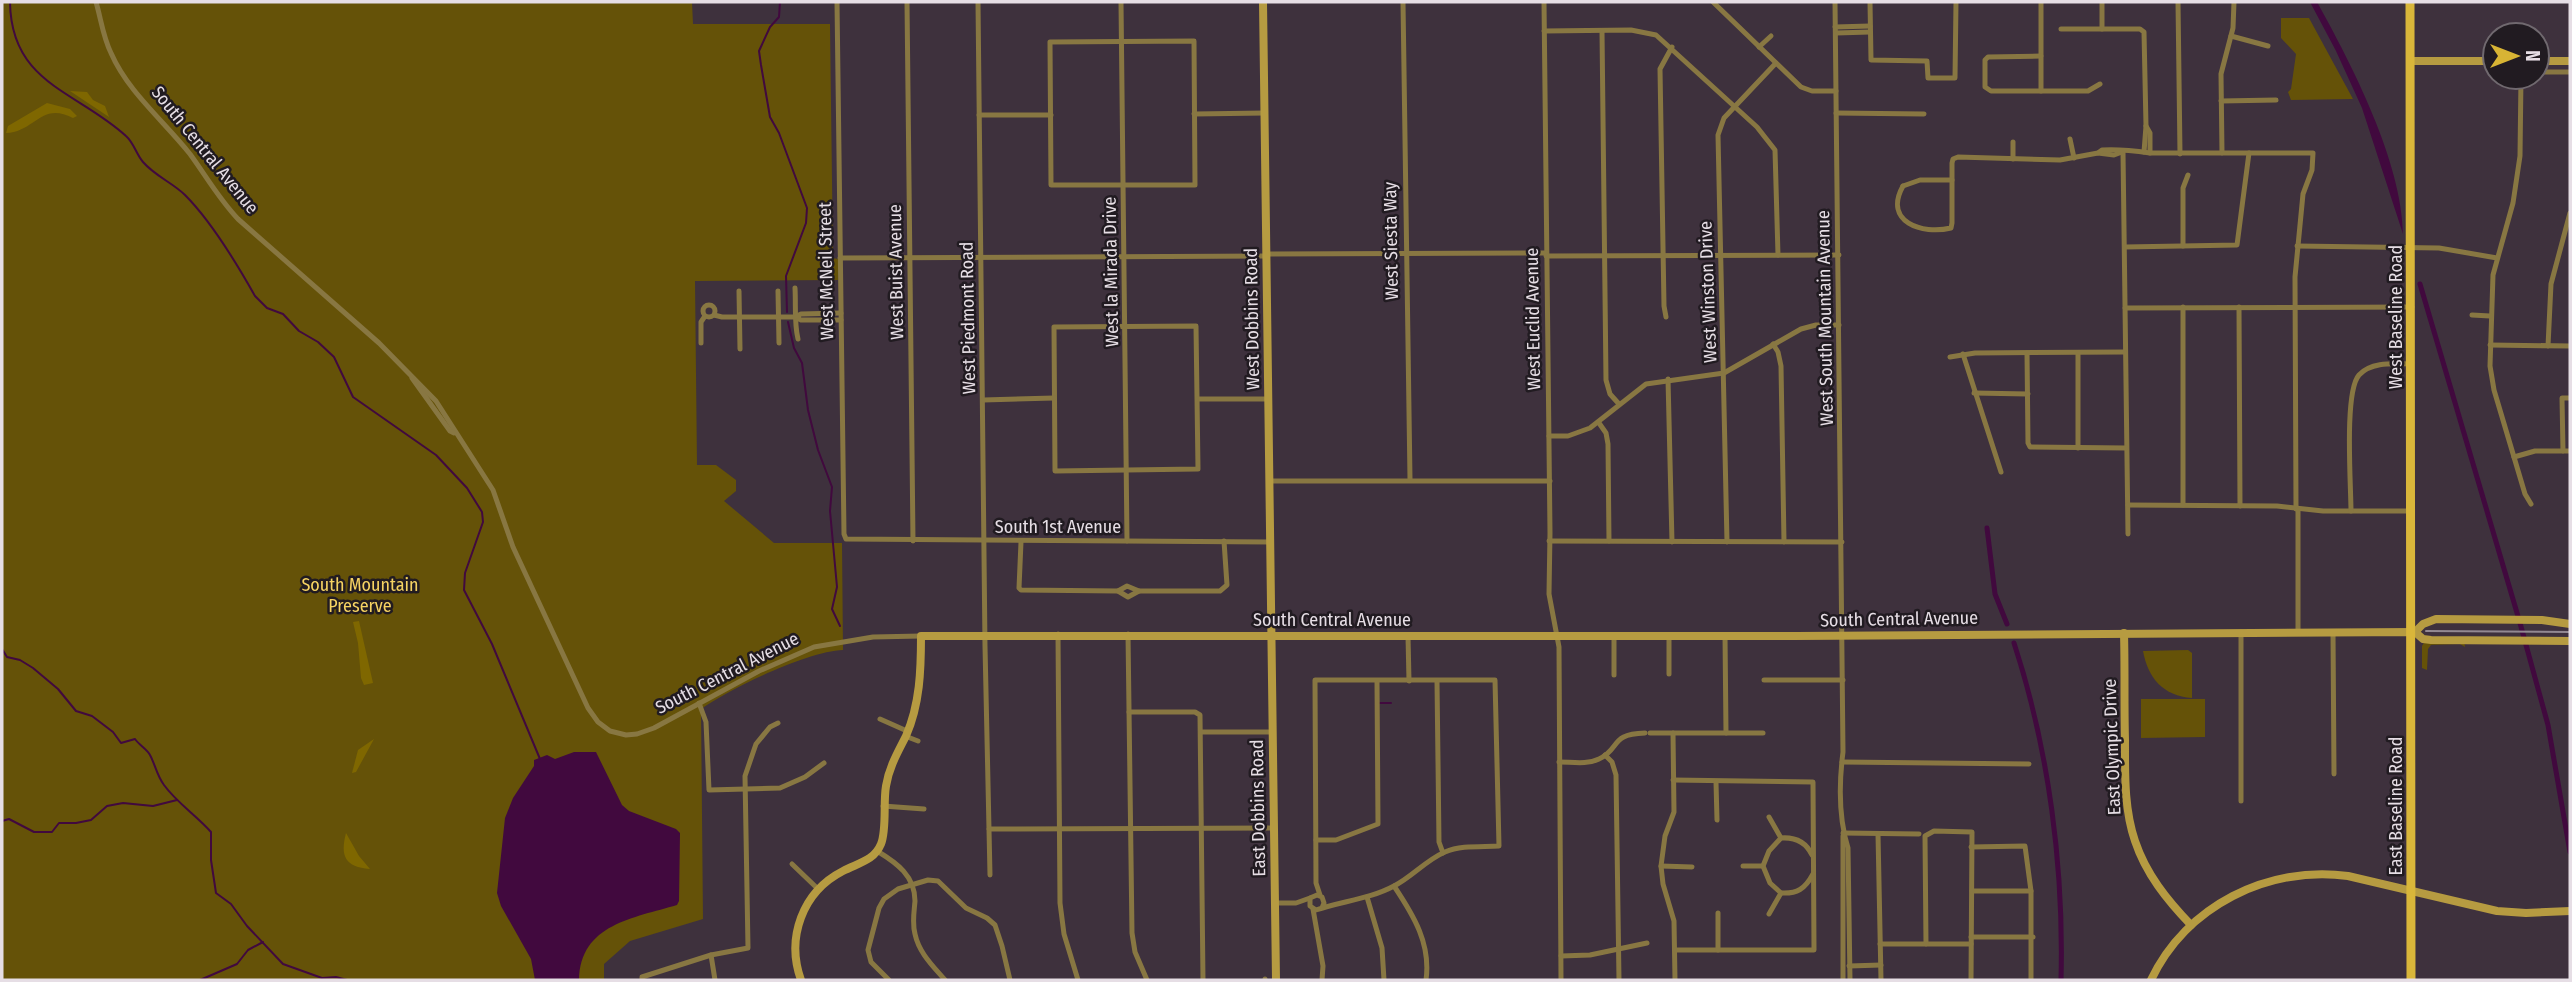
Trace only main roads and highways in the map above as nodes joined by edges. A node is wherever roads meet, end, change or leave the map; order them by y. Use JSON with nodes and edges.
{"nodes":[{"id":1,"x":1263,"y":2,"type":"edge"},
{"id":2,"x":2410,"y":2,"type":"edge"},
{"id":3,"x":2410,"y":61,"type":"junction"},
{"id":4,"x":2481,"y":61,"type":"edge"},
{"id":5,"x":2551,"y":61,"type":"edge"},
{"id":6,"x":2570,"y":61,"type":"edge"},
{"id":7,"x":2570,"y":624,"type":"edge"},
{"id":8,"x":2414,"y":632,"type":"junction"},
{"id":9,"x":2124,"y":633,"type":"junction"},
{"id":10,"x":1271,"y":635,"type":"junction"},
{"id":11,"x":2570,"y":641,"type":"edge"},
{"id":12,"x":2411,"y":891,"type":"junction"},
{"id":13,"x":2570,"y":911,"type":"edge"},
{"id":14,"x":2191,"y":925,"type":"junction"},
{"id":15,"x":801,"y":980,"type":"edge"},
{"id":16,"x":1276,"y":980,"type":"edge"},
{"id":17,"x":2151,"y":980,"type":"edge"},
{"id":18,"x":2411,"y":980,"type":"edge"}],
"edges":[{"from":1,"to":10,"type":"main road","name":"West Dobbins Road"},
{"from":2,"to":3,"type":"main road","name":"West Baseline Road"},
{"from":3,"to":4,"type":"main road"},
{"from":3,"to":8,"type":"main road","name":"West Baseline Road"},
{"from":5,"to":6,"type":"main road"},
{"from":7,"to":8,"type":"main road","name":"South Central Avenue"},
{"from":8,"to":9,"type":"main road","name":"South Central Avenue"},
{"from":8,"to":11,"type":"main road","name":"South Central Avenue"},
{"from":8,"to":12,"type":"main road","name":"East Baseline Road"},
{"from":9,"to":10,"type":"main road","name":"South Central Avenue"},
{"from":9,"to":14,"type":"main road","name":"East Olympic Drive"},
{"from":10,"to":15,"type":"main road","name":"South Central Avenue"},
{"from":10,"to":16,"type":"main road","name":"East Dobbins Road"},
{"from":12,"to":13,"type":"main road"},
{"from":12,"to":14,"type":"main road"},
{"from":12,"to":18,"type":"main road","name":"East Baseline Road"},
{"from":14,"to":17,"type":"main road"}]}
